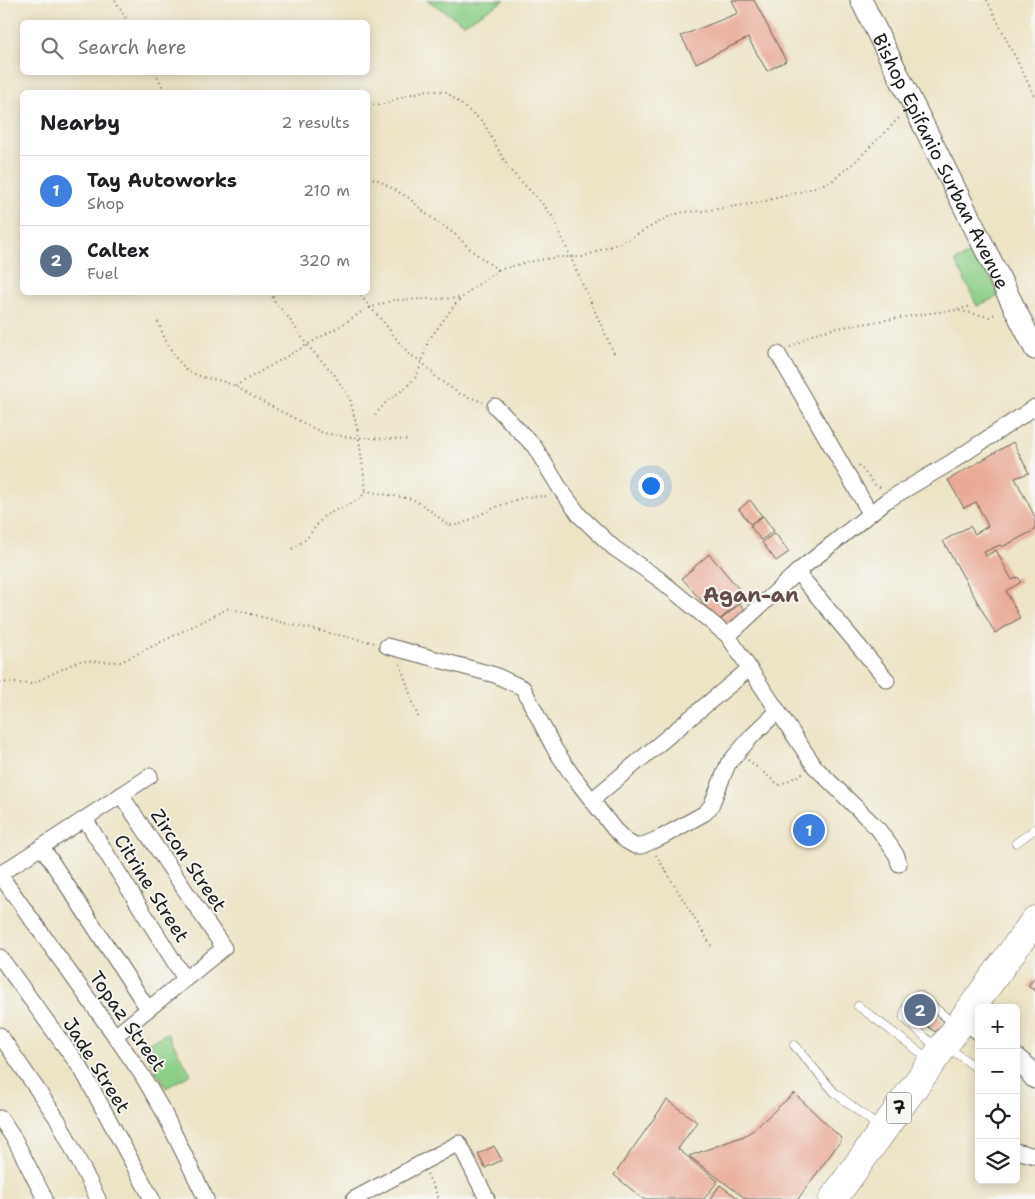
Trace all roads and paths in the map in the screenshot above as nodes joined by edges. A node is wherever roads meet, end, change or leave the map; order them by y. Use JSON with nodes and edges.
{"nodes":[{"id":1,"x":115,"y":0,"type":"edge"},
{"id":2,"x":861,"y":0,"type":"edge"},
{"id":3,"x":986,"y":0,"type":"edge"},
{"id":4,"x":127,"y":20,"type":"edge"},
{"id":5,"x":156,"y":75,"type":"edge"},
{"id":6,"x":164,"y":90,"type":"edge"},
{"id":7,"x":1035,"y":97,"type":"edge"},
{"id":8,"x":914,"y":104,"type":"junction"},
{"id":9,"x":370,"y":105,"type":"edge"},
{"id":10,"x":370,"y":178,"type":"edge"},
{"id":11,"x":570,"y":257,"type":"junction"},
{"id":12,"x":498,"y":270,"type":"junction"},
{"id":13,"x":272,"y":295,"type":"edge"},
{"id":14,"x":360,"y":295,"type":"edge"},
{"id":15,"x":462,"y":298,"type":"junction"},
{"id":16,"x":1013,"y":304,"type":"junction"},
{"id":17,"x":972,"y":306,"type":"dead end"},
{"id":18,"x":371,"y":308,"type":"junction"},
{"id":19,"x":956,"y":310,"type":"junction"},
{"id":20,"x":158,"y":322,"type":"dead end"},
{"id":21,"x":307,"y":345,"type":"junction"},
{"id":22,"x":1035,"y":349,"type":"edge"},
{"id":23,"x":778,"y":354,"type":"joint"},
{"id":24,"x":615,"y":355,"type":"dead end"},
{"id":25,"x":422,"y":362,"type":"junction"},
{"id":26,"x":235,"y":386,"type":"junction"},
{"id":27,"x":495,"y":406,"type":"joint"},
{"id":28,"x":1035,"y":407,"type":"edge"},
{"id":29,"x":374,"y":415,"type":"dead end"},
{"id":30,"x":358,"y":438,"type":"junction"},
{"id":31,"x":410,"y":440,"type":"dead end"},
{"id":32,"x":857,"y":462,"type":"dead end"},
{"id":33,"x":366,"y":491,"type":"junction"},
{"id":34,"x":894,"y":496,"type":"junction"},
{"id":35,"x":567,"y":498,"type":"junction"},
{"id":36,"x":870,"y":513,"type":"junction"},
{"id":37,"x":292,"y":549,"type":"dead end"},
{"id":38,"x":797,"y":572,"type":"junction"},
{"id":39,"x":728,"y":636,"type":"junction"},
{"id":40,"x":387,"y":646,"type":"junction"},
{"id":41,"x":749,"y":669,"type":"junction"},
{"id":42,"x":887,"y":680,"type":"dead end"},
{"id":43,"x":0,"y":682,"type":"edge"},
{"id":44,"x":778,"y":711,"type":"junction"},
{"id":45,"x":418,"y":717,"type":"dead end"},
{"id":46,"x":738,"y":752,"type":"junction"},
{"id":47,"x":814,"y":767,"type":"junction"},
{"id":48,"x":150,"y":776,"type":"dead end"},
{"id":49,"x":121,"y":795,"type":"junction"},
{"id":50,"x":592,"y":799,"type":"junction"},
{"id":51,"x":85,"y":819,"type":"junction"},
{"id":52,"x":1035,"y":829,"type":"edge"},
{"id":53,"x":649,"y":843,"type":"junction"},
{"id":54,"x":1016,"y":843,"type":"dead end"},
{"id":55,"x":42,"y":847,"type":"junction"},
{"id":56,"x":899,"y":864,"type":"dead end"},
{"id":57,"x":0,"y":874,"type":"edge"},
{"id":58,"x":1034,"y":923,"type":"edge"},
{"id":59,"x":712,"y":947,"type":"dead end"},
{"id":60,"x":0,"y":957,"type":"edge"},
{"id":61,"x":185,"y":979,"type":"junction"},
{"id":62,"x":858,"y":1006,"type":"dead end"},
{"id":63,"x":148,"y":1008,"type":"junction"},
{"id":64,"x":0,"y":1036,"type":"edge"},
{"id":65,"x":115,"y":1036,"type":"junction"},
{"id":66,"x":953,"y":1039,"type":"edge"},
{"id":67,"x":794,"y":1045,"type":"dead end"},
{"id":68,"x":1020,"y":1062,"type":"edge"},
{"id":69,"x":975,"y":1065,"type":"edge"},
{"id":70,"x":1035,"y":1078,"type":"edge"},
{"id":71,"x":0,"y":1118,"type":"edge"},
{"id":72,"x":883,"y":1129,"type":"junction"},
{"id":73,"x":1020,"y":1152,"type":"edge"},
{"id":74,"x":1035,"y":1156,"type":"edge"},
{"id":75,"x":422,"y":1163,"type":"junction"},
{"id":76,"x":45,"y":1199,"type":"edge"},
{"id":77,"x":98,"y":1199,"type":"edge"},
{"id":78,"x":152,"y":1199,"type":"edge"},
{"id":79,"x":206,"y":1199,"type":"edge"},
{"id":80,"x":354,"y":1199,"type":"edge"},
{"id":81,"x":440,"y":1199,"type":"edge"},
{"id":82,"x":487,"y":1199,"type":"edge"},
{"id":83,"x":833,"y":1199,"type":"edge"}],
"edges":[{"from":1,"to":4,"type":"path"},
{"from":2,"to":8,"type":"street","name":"Bishop Epifanio Surban Avenue"},
{"from":3,"to":7,"type":"path"},
{"from":5,"to":6,"type":"path"},
{"from":8,"to":11,"type":"path"},
{"from":8,"to":16,"type":"street","name":"Bishop Epifanio Surban Avenue"},
{"from":9,"to":11,"type":"path"},
{"from":10,"to":12,"type":"path"},
{"from":11,"to":12,"type":"path"},
{"from":11,"to":24,"type":"path"},
{"from":12,"to":15,"type":"path"},
{"from":13,"to":21,"type":"path"},
{"from":14,"to":18,"type":"path"},
{"from":15,"to":18,"type":"path"},
{"from":15,"to":25,"type":"path"},
{"from":16,"to":19,"type":"path"},
{"from":16,"to":22,"type":"street","name":"Bishop Epifanio Surban Avenue"},
{"from":17,"to":19,"type":"path"},
{"from":18,"to":21,"type":"path"},
{"from":18,"to":25,"type":"path"},
{"from":19,"to":23,"type":"path"},
{"from":20,"to":26,"type":"path"},
{"from":21,"to":26,"type":"path"},
{"from":21,"to":30,"type":"path"},
{"from":23,"to":36,"type":"street"},
{"from":25,"to":27,"type":"path"},
{"from":25,"to":29,"type":"path"},
{"from":26,"to":30,"type":"path"},
{"from":27,"to":35,"type":"street"},
{"from":28,"to":34,"type":"street"},
{"from":30,"to":31,"type":"path"},
{"from":30,"to":33,"type":"path"},
{"from":32,"to":34,"type":"path"},
{"from":33,"to":35,"type":"path"},
{"from":33,"to":37,"type":"path"},
{"from":34,"to":36,"type":"street"},
{"from":35,"to":39,"type":"street"},
{"from":36,"to":38,"type":"street"},
{"from":38,"to":39,"type":"street"},
{"from":38,"to":42,"type":"street"},
{"from":39,"to":41,"type":"street"},
{"from":40,"to":43,"type":"path"},
{"from":40,"to":45,"type":"path"},
{"from":40,"to":50,"type":"street"},
{"from":41,"to":44,"type":"street"},
{"from":41,"to":50,"type":"street"},
{"from":44,"to":46,"type":"street"},
{"from":44,"to":47,"type":"street"},
{"from":46,"to":47,"type":"path"},
{"from":46,"to":53,"type":"street"},
{"from":47,"to":56,"type":"street"},
{"from":48,"to":49,"type":"street"},
{"from":49,"to":51,"type":"street"},
{"from":49,"to":61,"type":"street","name":"Zircon Street"},
{"from":50,"to":53,"type":"street"},
{"from":51,"to":55,"type":"street"},
{"from":51,"to":61,"type":"street","name":"Citrine Street"},
{"from":52,"to":54,"type":"lane"},
{"from":53,"to":59,"type":"path"},
{"from":55,"to":57,"type":"street"},
{"from":55,"to":63,"type":"street"},
{"from":57,"to":65,"type":"street","name":"Topaz Street"},
{"from":58,"to":66,"type":"highway","number":"7"},
{"from":60,"to":78,"type":"street","name":"Jade Street"},
{"from":61,"to":63,"type":"street"},
{"from":62,"to":66,"type":"lane"},
{"from":63,"to":65,"type":"street"},
{"from":64,"to":77,"type":"street"},
{"from":65,"to":79,"type":"street","name":"Topaz Street"},
{"from":66,"to":66,"type":"lane"},
{"from":66,"to":69,"type":"lane"},
{"from":66,"to":72,"type":"highway","number":"7"},
{"from":67,"to":72,"type":"lane"},
{"from":68,"to":70,"type":"street"},
{"from":71,"to":76,"type":"street"},
{"from":72,"to":83,"type":"highway","number":"7"},
{"from":73,"to":74,"type":"street"},
{"from":75,"to":80,"type":"street"},
{"from":75,"to":81,"type":"path"},
{"from":75,"to":82,"type":"street"}]}
